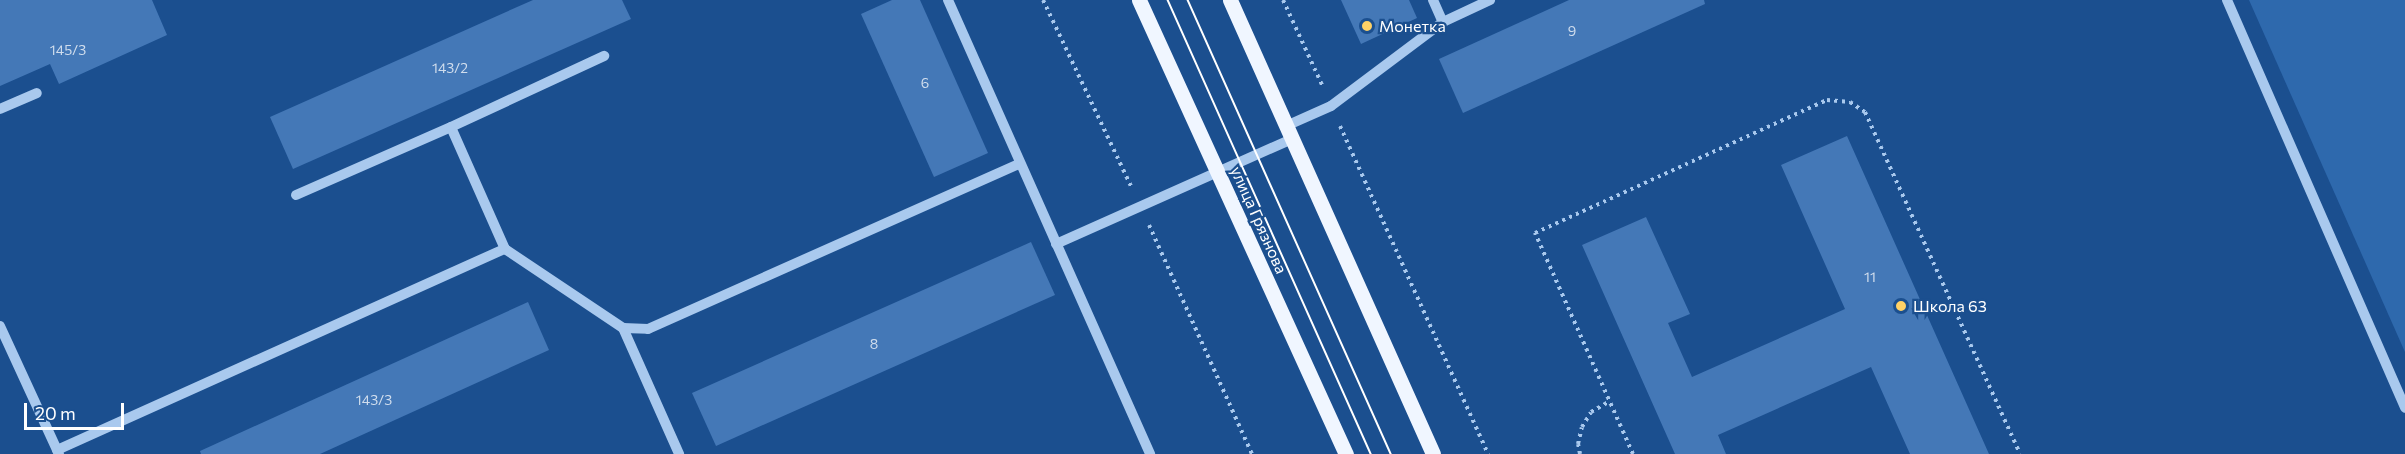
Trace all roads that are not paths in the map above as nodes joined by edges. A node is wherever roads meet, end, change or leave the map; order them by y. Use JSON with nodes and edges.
{"nodes":[{"id":1,"x":948,"y":0,"type":"edge"},
{"id":2,"x":1139,"y":0,"type":"edge"},
{"id":3,"x":1230,"y":0,"type":"edge"},
{"id":4,"x":1433,"y":0,"type":"edge"},
{"id":5,"x":1490,"y":0,"type":"edge"},
{"id":6,"x":2227,"y":0,"type":"edge"},
{"id":7,"x":1443,"y":22,"type":"junction"},
{"id":8,"x":604,"y":56,"type":"dead end"},
{"id":9,"x":37,"y":93,"type":"dead end"},
{"id":10,"x":0,"y":109,"type":"edge"},
{"id":11,"x":451,"y":127,"type":"junction"},
{"id":12,"x":1289,"y":133,"type":"junction"},
{"id":13,"x":1020,"y":163,"type":"junction"},
{"id":14,"x":1218,"y":172,"type":"junction"},
{"id":15,"x":296,"y":195,"type":"dead end"},
{"id":16,"x":1056,"y":244,"type":"junction"},
{"id":17,"x":505,"y":249,"type":"junction"},
{"id":18,"x":0,"y":326,"type":"edge"},
{"id":19,"x":623,"y":328,"type":"junction"},
{"id":20,"x":2405,"y":408,"type":"edge"},
{"id":21,"x":58,"y":452,"type":"edge"},
{"id":22,"x":679,"y":454,"type":"edge"},
{"id":23,"x":1150,"y":454,"type":"edge"},
{"id":24,"x":1346,"y":454,"type":"edge"},
{"id":25,"x":1432,"y":454,"type":"edge"}],
"edges":[{"from":1,"to":13,"type":"lane"},
{"from":2,"to":14,"type":"main road","name":"улица Грязнова"},
{"from":3,"to":12,"type":"main road"},
{"from":4,"to":7,"type":"lane"},
{"from":5,"to":7,"type":"lane"},
{"from":6,"to":20,"type":"lane"},
{"from":7,"to":12,"type":"lane"},
{"from":8,"to":11,"type":"lane"},
{"from":9,"to":10,"type":"lane"},
{"from":11,"to":15,"type":"lane"},
{"from":11,"to":17,"type":"lane"},
{"from":12,"to":14,"type":"lane"},
{"from":12,"to":25,"type":"main road"},
{"from":13,"to":16,"type":"lane"},
{"from":13,"to":19,"type":"lane"},
{"from":14,"to":16,"type":"lane"},
{"from":14,"to":24,"type":"main road","name":"улица Грязнова"},
{"from":16,"to":23,"type":"lane"},
{"from":17,"to":19,"type":"lane"},
{"from":17,"to":21,"type":"lane"},
{"from":18,"to":21,"type":"lane"},
{"from":19,"to":22,"type":"lane"}]}
